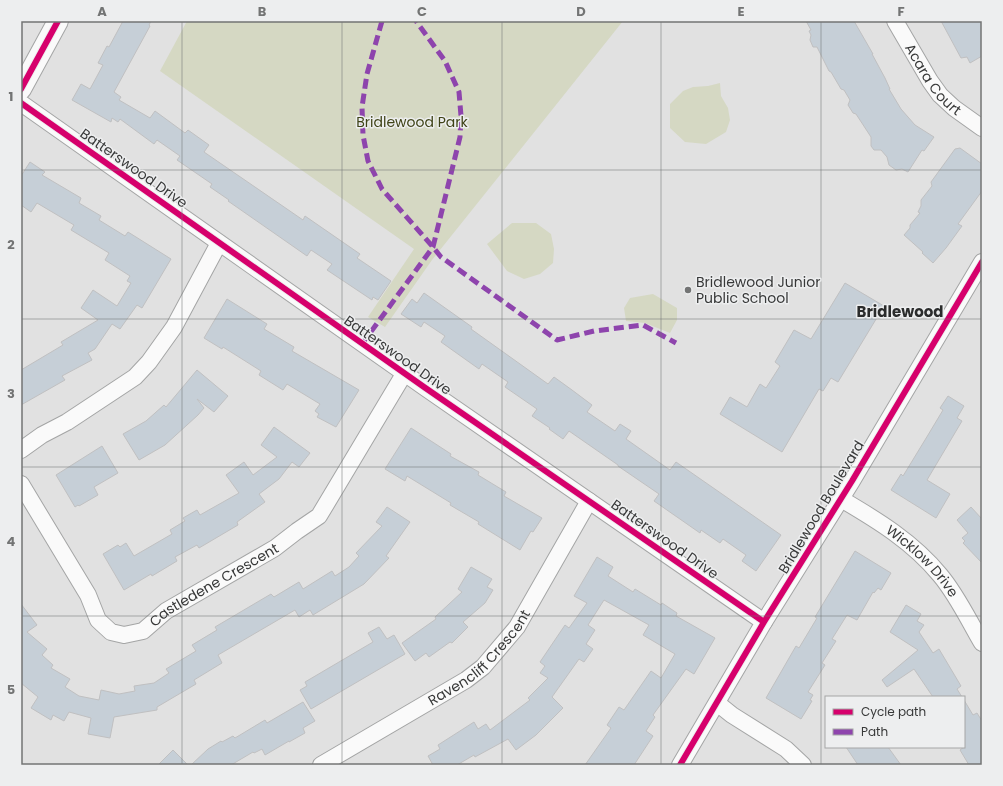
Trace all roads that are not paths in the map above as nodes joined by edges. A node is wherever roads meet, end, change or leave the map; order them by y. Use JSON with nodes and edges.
{"nodes":[{"id":1,"x":58,"y":21,"type":"edge"},
{"id":2,"x":895,"y":21,"type":"edge"},
{"id":3,"x":21,"y":89,"type":"edge"},
{"id":4,"x":21,"y":103,"type":"edge"},
{"id":5,"x":982,"y":128,"type":"edge"},
{"id":6,"x":219,"y":243,"type":"junction"},
{"id":7,"x":982,"y":264,"type":"edge"},
{"id":8,"x":404,"y":374,"type":"junction"},
{"id":9,"x":21,"y":450,"type":"edge"},
{"id":10,"x":21,"y":484,"type":"edge"},
{"id":11,"x":841,"y":498,"type":"junction"},
{"id":12,"x":589,"y":501,"type":"junction"},
{"id":13,"x":764,"y":622,"type":"junction"},
{"id":14,"x":982,"y":643,"type":"edge"},
{"id":15,"x":717,"y":703,"type":"junction"},
{"id":16,"x":320,"y":765,"type":"edge"},
{"id":17,"x":680,"y":765,"type":"edge"},
{"id":18,"x":803,"y":765,"type":"edge"}],
"edges":[{"from":1,"to":3,"type":"street"},
{"from":2,"to":5,"type":"street","name":"Acara Court"},
{"from":4,"to":6,"type":"street","name":"Batterswood Drive"},
{"from":6,"to":8,"type":"street","name":"Batterswood Drive"},
{"from":6,"to":9,"type":"street"},
{"from":7,"to":11,"type":"street","name":"Bridlewood Boulevard"},
{"from":8,"to":10,"type":"street","name":"Castledene Crescent"},
{"from":8,"to":12,"type":"street","name":"Batterswood Drive"},
{"from":11,"to":13,"type":"street","name":"Bridlewood Boulevard"},
{"from":11,"to":14,"type":"street","name":"Wicklow Drive"},
{"from":12,"to":13,"type":"street","name":"Batterswood Drive"},
{"from":12,"to":16,"type":"street","name":"Ravencliff Crescent"},
{"from":13,"to":15,"type":"street","name":"Bridlewood Boulevard"},
{"from":15,"to":17,"type":"street","name":"Bridlewood Boulevard"},
{"from":15,"to":18,"type":"street"}]}
